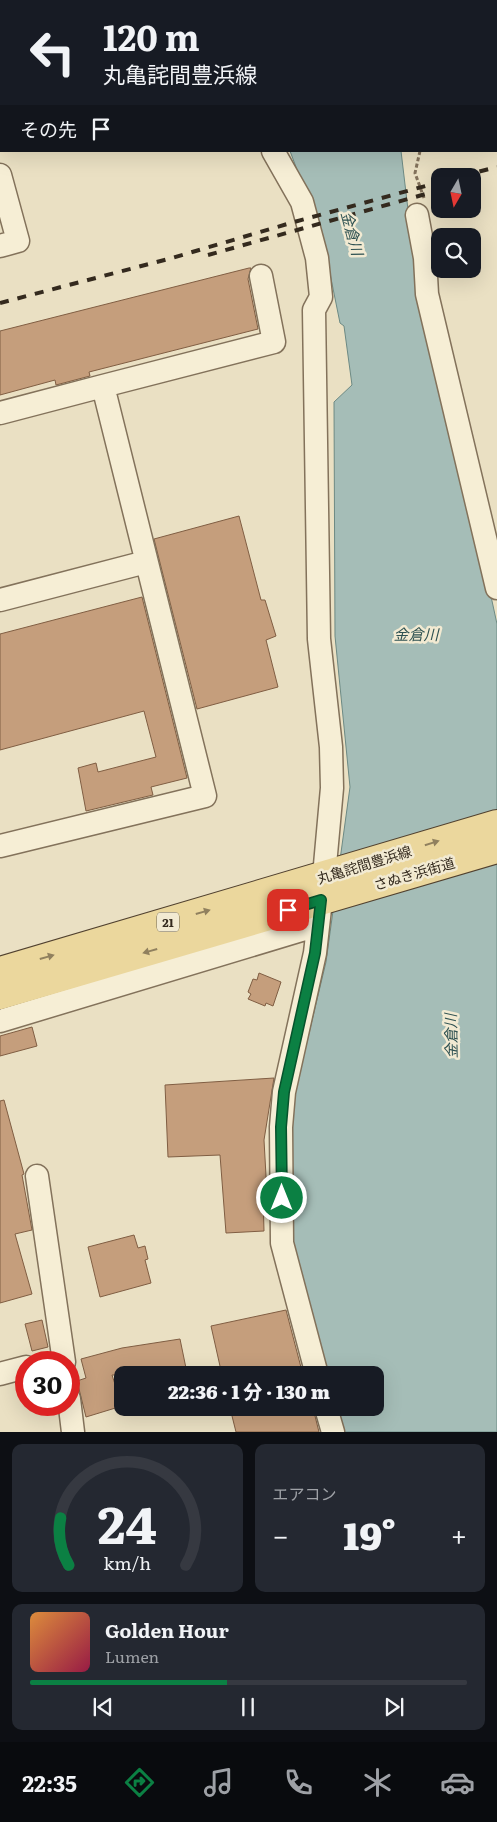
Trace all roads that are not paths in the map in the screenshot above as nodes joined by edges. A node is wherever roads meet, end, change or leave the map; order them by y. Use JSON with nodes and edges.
{"nodes":[{"id":1,"x":274,"y":152,"type":"edge"},
{"id":2,"x":0,"y":175,"type":"edge"},
{"id":3,"x":417,"y":215,"type":"dead end"},
{"id":4,"x":0,"y":246,"type":"edge"},
{"id":5,"x":261,"y":276,"type":"dead end"},
{"id":6,"x":103,"y":386,"type":"junction"},
{"id":7,"x":0,"y":413,"type":"edge"},
{"id":8,"x":146,"y":562,"type":"junction"},
{"id":9,"x":497,"y":588,"type":"edge"},
{"id":10,"x":0,"y":600,"type":"edge"},
{"id":11,"x":497,"y":824,"type":"edge"},
{"id":12,"x":0,"y":846,"type":"edge"},
{"id":13,"x":497,"y":849,"type":"edge"},
{"id":14,"x":326,"y":894,"type":"junction"},
{"id":15,"x":0,"y":971,"type":"edge"},
{"id":16,"x":0,"y":995,"type":"edge"},
{"id":17,"x":0,"y":1021,"type":"edge"},
{"id":18,"x":37,"y":1176,"type":"dead end"},
{"id":19,"x":56,"y":1351,"type":"edge"},
{"id":20,"x":315,"y":1366,"type":"edge"},
{"id":21,"x":15,"y":1370,"type":"edge"},
{"id":22,"x":0,"y":1374,"type":"edge"},
{"id":23,"x":71,"y":1416,"type":"edge"},
{"id":24,"x":328,"y":1416,"type":"edge"},
{"id":25,"x":73,"y":1432,"type":"edge"},
{"id":26,"x":333,"y":1432,"type":"edge"}],
"edges":[{"from":1,"to":14,"type":"street"},
{"from":2,"to":4,"type":"street"},
{"from":3,"to":9,"type":"street"},
{"from":5,"to":6,"type":"street"},
{"from":6,"to":7,"type":"street"},
{"from":6,"to":8,"type":"street"},
{"from":8,"to":10,"type":"street"},
{"from":8,"to":12,"type":"street"},
{"from":14,"to":11,"type":"main road","name":"丸亀詫間豊浜線","number":"21","one_way":true},
{"from":13,"to":14,"type":"main road","name":"さぬき浜街道","number":"21"},
{"from":15,"to":14,"type":"main road","name":"丸亀詫間豊浜線","number":"21","one_way":true},
{"from":14,"to":16,"type":"main road","name":"丸亀詫間豊浜線","number":"21","one_way":true},
{"from":14,"to":17,"type":"street"},
{"from":14,"to":20,"type":"street"},
{"from":18,"to":19,"type":"street"},
{"from":21,"to":22,"type":"street"},
{"from":23,"to":25,"type":"street"},
{"from":24,"to":26,"type":"street"}]}
